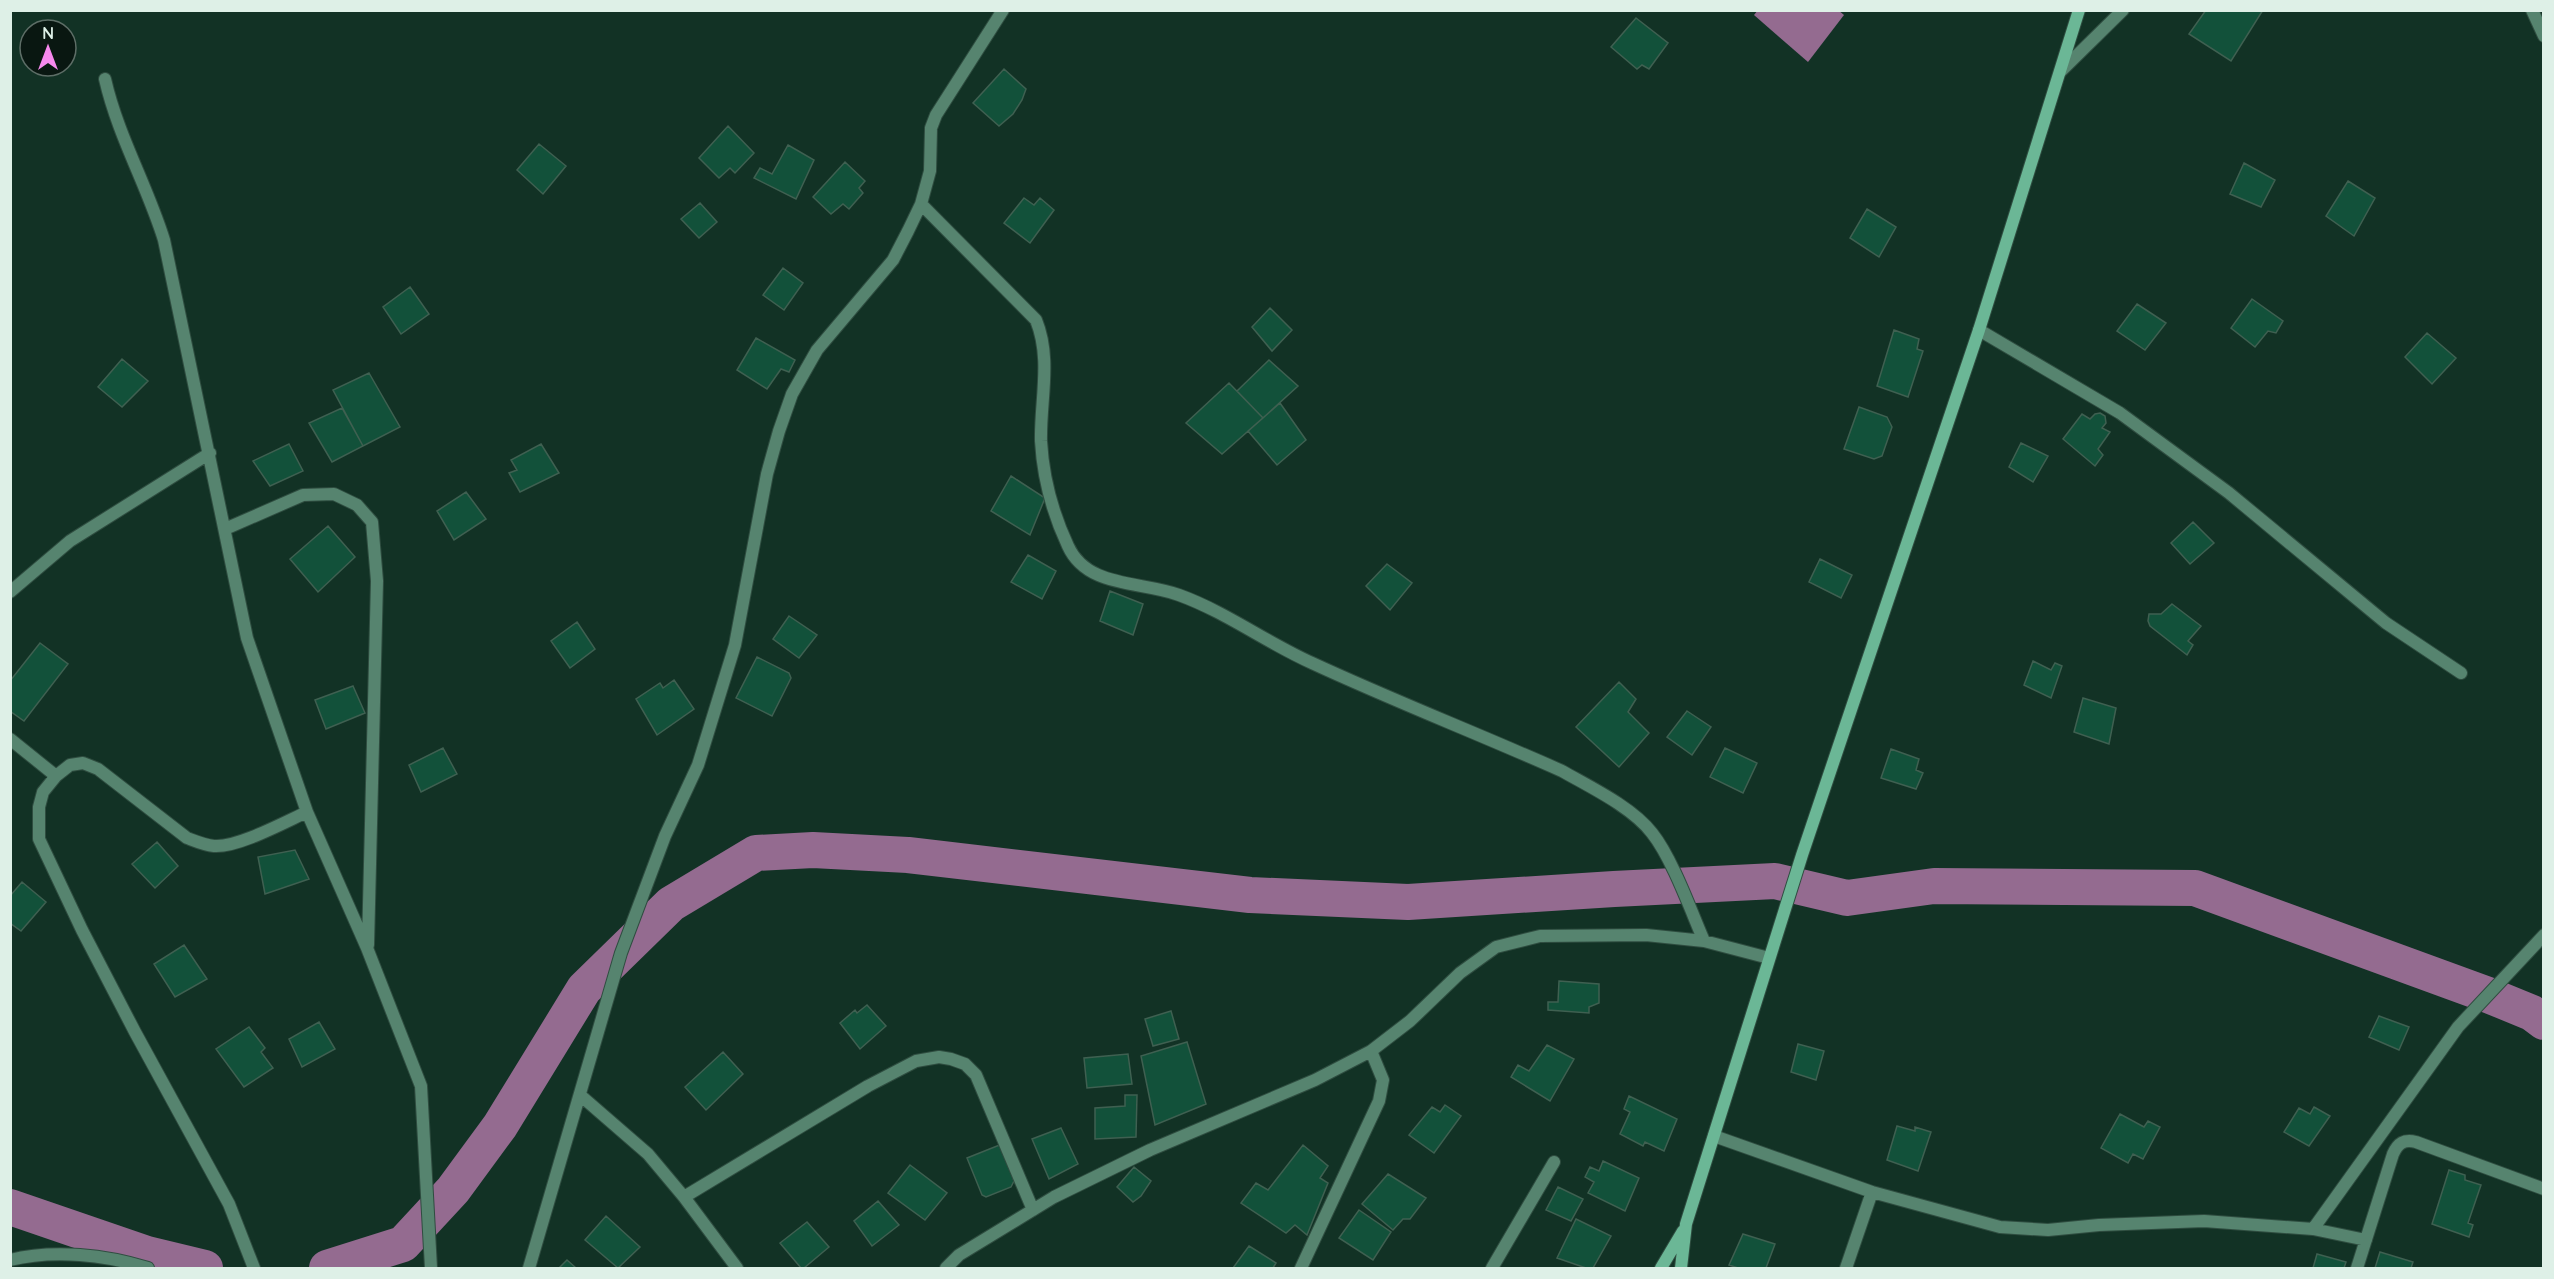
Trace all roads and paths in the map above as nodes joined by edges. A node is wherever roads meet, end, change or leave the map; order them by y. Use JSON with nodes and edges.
{"nodes":[{"id":1,"x":1002,"y":10,"type":"edge"},
{"id":2,"x":2079,"y":10,"type":"edge"},
{"id":3,"x":2123,"y":10,"type":"edge"},
{"id":4,"x":2532,"y":10,"type":"edge"},
{"id":5,"x":2544,"y":36,"type":"edge"},
{"id":6,"x":2061,"y":70,"type":"junction"},
{"id":7,"x":105,"y":80,"type":"dead end"},
{"id":8,"x":921,"y":204,"type":"junction"},
{"id":9,"x":1979,"y":330,"type":"junction"},
{"id":10,"x":210,"y":453,"type":"junction"},
{"id":11,"x":225,"y":529,"type":"junction"},
{"id":12,"x":10,"y":592,"type":"edge"},
{"id":13,"x":2462,"y":673,"type":"dead end"},
{"id":14,"x":10,"y":739,"type":"edge"},
{"id":15,"x":56,"y":776,"type":"junction"},
{"id":16,"x":307,"y":812,"type":"junction"},
{"id":17,"x":2544,"y":935,"type":"edge"},
{"id":18,"x":1704,"y":941,"type":"junction"},
{"id":19,"x":368,"y":948,"type":"junction"},
{"id":20,"x":1770,"y":958,"type":"junction"},
{"id":21,"x":1371,"y":1051,"type":"junction"},
{"id":22,"x":580,"y":1095,"type":"junction"},
{"id":23,"x":1714,"y":1136,"type":"junction"},
{"id":24,"x":1554,"y":1162,"type":"dead end"},
{"id":25,"x":2544,"y":1189,"type":"edge"},
{"id":26,"x":1872,"y":1192,"type":"junction"},
{"id":27,"x":684,"y":1197,"type":"junction"},
{"id":28,"x":1033,"y":1210,"type":"junction"},
{"id":29,"x":1686,"y":1224,"type":"junction"},
{"id":30,"x":2313,"y":1229,"type":"junction"},
{"id":31,"x":2366,"y":1240,"type":"junction"},
{"id":32,"x":10,"y":1260,"type":"edge"},
{"id":33,"x":148,"y":1269,"type":"edge"},
{"id":34,"x":254,"y":1269,"type":"edge"},
{"id":35,"x":431,"y":1269,"type":"edge"},
{"id":36,"x":529,"y":1269,"type":"edge"},
{"id":37,"x":737,"y":1269,"type":"edge"},
{"id":38,"x":946,"y":1269,"type":"edge"},
{"id":39,"x":1301,"y":1269,"type":"edge"},
{"id":40,"x":1492,"y":1269,"type":"edge"},
{"id":41,"x":1661,"y":1269,"type":"edge"},
{"id":42,"x":1681,"y":1269,"type":"edge"},
{"id":43,"x":1846,"y":1269,"type":"edge"},
{"id":44,"x":2357,"y":1269,"type":"edge"}],
"edges":[{"from":1,"to":8,"type":"street"},
{"from":2,"to":6,"type":"main road"},
{"from":3,"to":6,"type":"street"},
{"from":4,"to":5,"type":"street"},
{"from":6,"to":9,"type":"main road"},
{"from":7,"to":10,"type":"street"},
{"from":8,"to":18,"type":"street"},
{"from":8,"to":22,"type":"street"},
{"from":9,"to":13,"type":"street"},
{"from":9,"to":20,"type":"main road"},
{"from":10,"to":11,"type":"street"},
{"from":10,"to":12,"type":"street"},
{"from":11,"to":16,"type":"street"},
{"from":11,"to":19,"type":"street"},
{"from":14,"to":15,"type":"street"},
{"from":15,"to":16,"type":"street"},
{"from":15,"to":34,"type":"street"},
{"from":16,"to":19,"type":"street"},
{"from":17,"to":30,"type":"street"},
{"from":18,"to":20,"type":"street"},
{"from":18,"to":21,"type":"street"},
{"from":19,"to":35,"type":"street"},
{"from":20,"to":23,"type":"main road"},
{"from":21,"to":28,"type":"street"},
{"from":21,"to":39,"type":"street"},
{"from":22,"to":27,"type":"street"},
{"from":22,"to":36,"type":"street"},
{"from":23,"to":26,"type":"street"},
{"from":23,"to":29,"type":"main road"},
{"from":24,"to":40,"type":"street"},
{"from":25,"to":31,"type":"street"},
{"from":26,"to":30,"type":"street"},
{"from":26,"to":43,"type":"street"},
{"from":27,"to":28,"type":"street"},
{"from":27,"to":37,"type":"street"},
{"from":28,"to":38,"type":"street"},
{"from":29,"to":41,"type":"main road"},
{"from":29,"to":42,"type":"main road"},
{"from":30,"to":31,"type":"street"},
{"from":31,"to":44,"type":"street"},
{"from":32,"to":33,"type":"street"}]}
